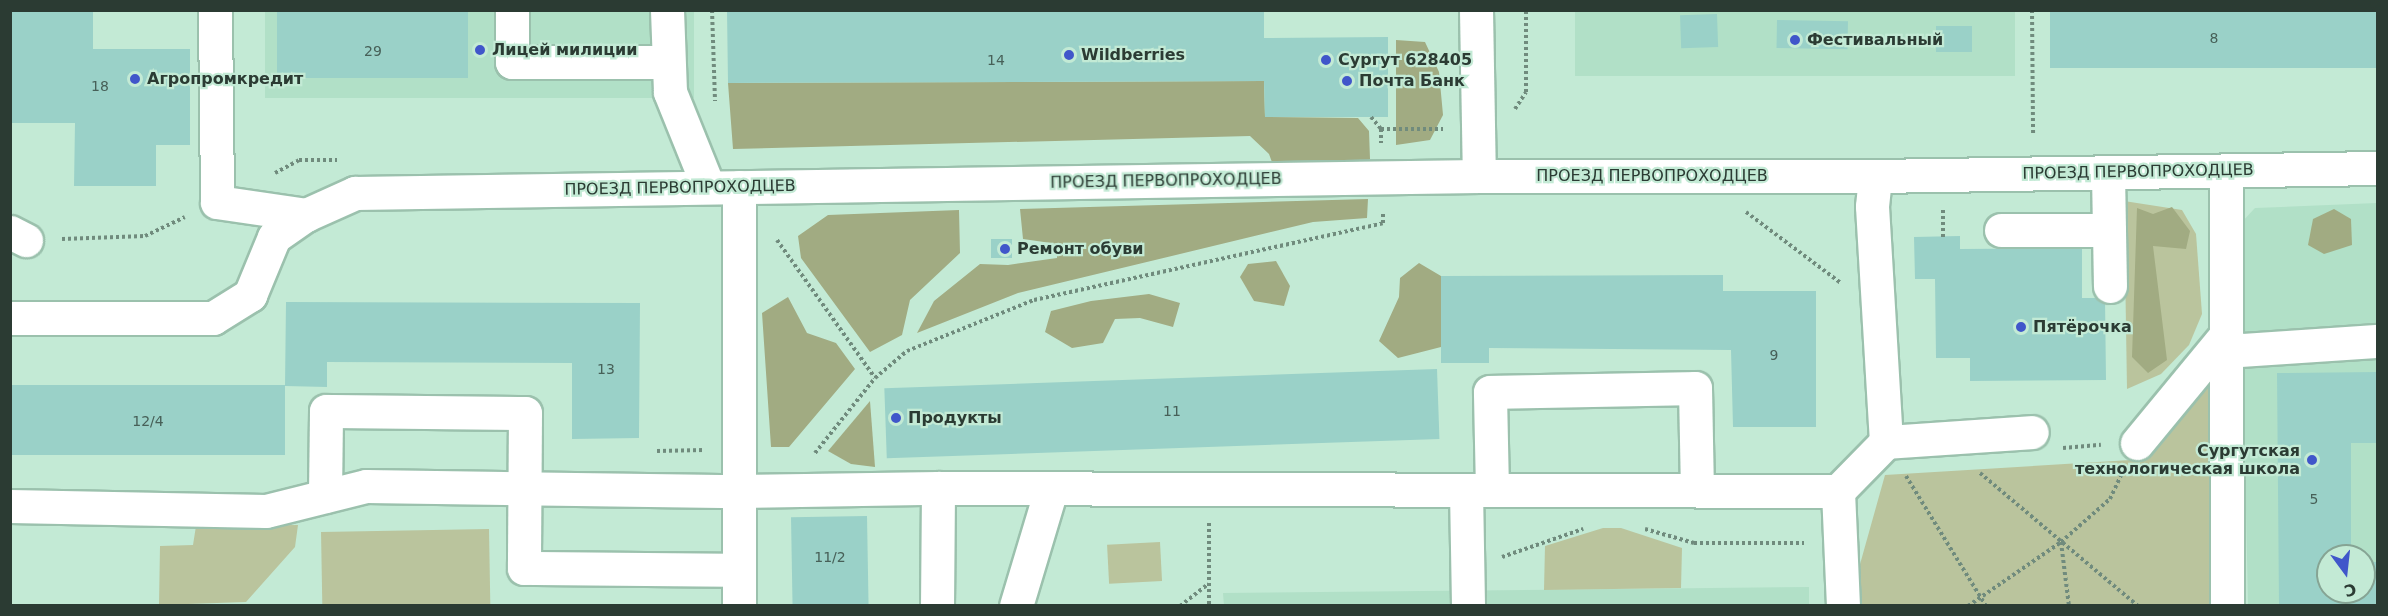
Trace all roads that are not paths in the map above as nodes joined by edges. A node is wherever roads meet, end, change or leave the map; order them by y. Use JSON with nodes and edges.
{"nodes":[{"id":1,"x":215,"y":10,"type":"edge"},
{"id":2,"x":512,"y":10,"type":"edge"},
{"id":3,"x":666,"y":10,"type":"edge"},
{"id":4,"x":1476,"y":10,"type":"edge"},
{"id":5,"x":666,"y":62,"type":"junction"},
{"id":6,"x":2378,"y":168,"type":"edge"},
{"id":7,"x":2226,"y":171,"type":"junction"},
{"id":8,"x":2108,"y":172,"type":"junction"},
{"id":9,"x":1479,"y":176,"type":"junction"},
{"id":10,"x":1875,"y":176,"type":"junction"},
{"id":11,"x":724,"y":187,"type":"junction"},
{"id":12,"x":306,"y":215,"type":"junction"},
{"id":13,"x":2001,"y":230,"type":"dead end"},
{"id":14,"x":2109,"y":230,"type":"junction"},
{"id":15,"x":2110,"y":286,"type":"dead end"},
{"id":16,"x":10,"y":318,"type":"edge"},
{"id":17,"x":2378,"y":341,"type":"edge"},
{"id":18,"x":2226,"y":343,"type":"junction"},
{"id":19,"x":2032,"y":432,"type":"dead end"},
{"id":20,"x":1886,"y":442,"type":"junction"},
{"id":21,"x":2137,"y":443,"type":"road end"},
{"id":22,"x":524,"y":488,"type":"junction"},
{"id":23,"x":938,"y":488,"type":"junction"},
{"id":24,"x":1051,"y":489,"type":"junction"},
{"id":25,"x":1479,"y":490,"type":"junction"},
{"id":26,"x":1697,"y":490,"type":"junction"},
{"id":27,"x":739,"y":491,"type":"junction"},
{"id":28,"x":1838,"y":491,"type":"junction"},
{"id":29,"x":325,"y":496,"type":"junction"},
{"id":30,"x":10,"y":506,"type":"edge"},
{"id":31,"x":739,"y":570,"type":"junction"},
{"id":32,"x":739,"y":606,"type":"edge"},
{"id":33,"x":937,"y":606,"type":"edge"},
{"id":34,"x":1016,"y":606,"type":"edge"},
{"id":35,"x":1468,"y":606,"type":"edge"},
{"id":36,"x":1843,"y":606,"type":"edge"},
{"id":37,"x":2227,"y":606,"type":"edge"}],
"edges":[{"from":1,"to":12,"type":"street"},
{"from":2,"to":5,"type":"street"},
{"from":3,"to":5,"type":"street"},
{"from":4,"to":9,"type":"street"},
{"from":5,"to":11,"type":"street"},
{"from":6,"to":7,"type":"street","name":"ПРОЕЗД ПЕРВОПРОХОДЦЕВ"},
{"from":7,"to":8,"type":"street","name":"ПРОЕЗД ПЕРВОПРОХОДЦЕВ"},
{"from":7,"to":18,"type":"street"},
{"from":8,"to":10,"type":"street","name":"ПРОЕЗД ПЕРВОПРОХОДЦЕВ"},
{"from":8,"to":14,"type":"street"},
{"from":9,"to":10,"type":"street","name":"ПРОЕЗД ПЕРВОПРОХОДЦЕВ"},
{"from":9,"to":11,"type":"street","name":"ПРОЕЗД ПЕРВОПРОХОДЦЕВ"},
{"from":10,"to":20,"type":"street"},
{"from":11,"to":12,"type":"street","name":"ПРОЕЗД ПЕРВОПРОХОДЦЕВ"},
{"from":11,"to":27,"type":"street"},
{"from":12,"to":16,"type":"street","name":"ПРОЕЗД ПЕРВОПРОХОДЦЕВ"},
{"from":13,"to":14,"type":"street"},
{"from":14,"to":15,"type":"street"},
{"from":17,"to":18,"type":"street"},
{"from":18,"to":21,"type":"street"},
{"from":18,"to":37,"type":"street"},
{"from":19,"to":20,"type":"street"},
{"from":20,"to":28,"type":"street"},
{"from":22,"to":27,"type":"street"},
{"from":22,"to":29,"type":"street"},
{"from":22,"to":29,"type":"street"},
{"from":22,"to":31,"type":"street"},
{"from":23,"to":24,"type":"street"},
{"from":23,"to":27,"type":"street"},
{"from":23,"to":33,"type":"street"},
{"from":24,"to":25,"type":"street"},
{"from":24,"to":34,"type":"street"},
{"from":25,"to":26,"type":"street"},
{"from":25,"to":26,"type":"street"},
{"from":25,"to":35,"type":"street"},
{"from":26,"to":28,"type":"street"},
{"from":27,"to":31,"type":"street"},
{"from":28,"to":36,"type":"street"},
{"from":29,"to":30,"type":"street"},
{"from":31,"to":32,"type":"street"}]}
